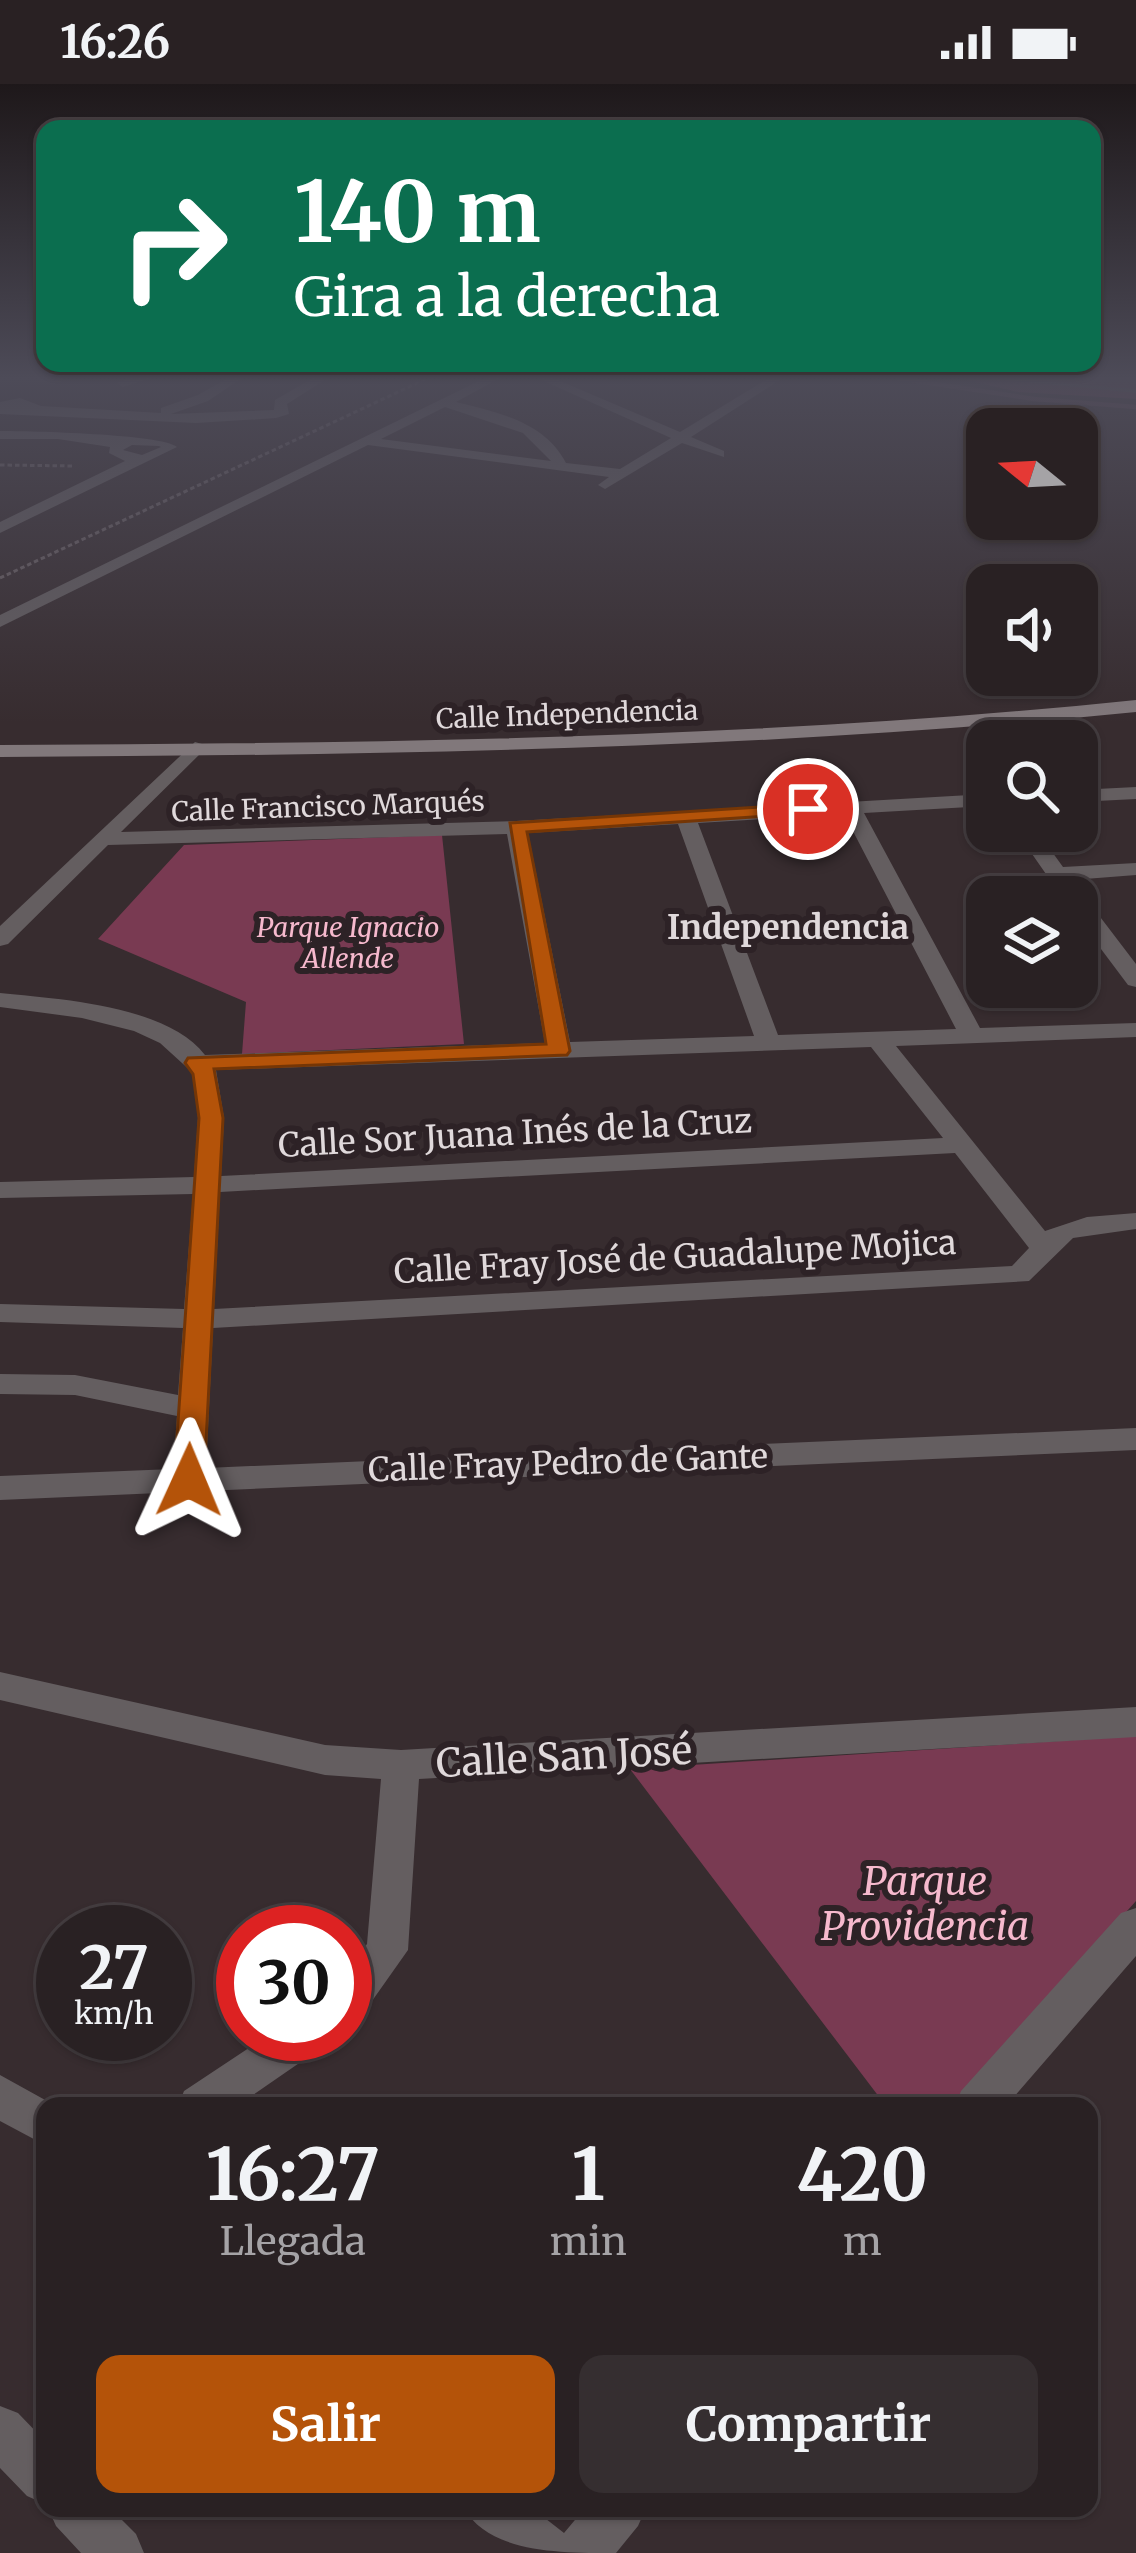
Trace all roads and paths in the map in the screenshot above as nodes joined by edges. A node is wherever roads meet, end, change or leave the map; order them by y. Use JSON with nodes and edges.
{"nodes":[{"id":1,"x":71,"y":493,"type":"edge"},
{"id":2,"x":178,"y":493,"type":"edge"},
{"id":3,"x":260,"y":493,"type":"edge"},
{"id":4,"x":0,"y":528,"type":"edge"},
{"id":5,"x":0,"y":578,"type":"edge"},
{"id":6,"x":0,"y":622,"type":"edge"},
{"id":7,"x":1136,"y":706,"type":"edge"},
{"id":8,"x":195,"y":748,"type":"junction"},
{"id":9,"x":0,"y":752,"type":"edge"},
{"id":10,"x":1136,"y":793,"type":"edge"},
{"id":11,"x":1098,"y":795,"type":"edge"},
{"id":12,"x":966,"y":801,"type":"edge"},
{"id":13,"x":850,"y":807,"type":"junction"},
{"id":14,"x":685,"y":816,"type":"junction"},
{"id":15,"x":516,"y":827,"type":"junction"},
{"id":16,"x":103,"y":839,"type":"junction"},
{"id":17,"x":1041,"y":852,"type":"edge"},
{"id":18,"x":1136,"y":869,"type":"edge"},
{"id":19,"x":1056,"y":874,"type":"joint"},
{"id":20,"x":1098,"y":930,"type":"edge"},
{"id":21,"x":3,"y":934,"type":"edge"},
{"id":22,"x":1136,"y":980,"type":"edge"},
{"id":23,"x":0,"y":1000,"type":"edge"},
{"id":24,"x":1136,"y":1030,"type":"edge"},
{"id":25,"x":971,"y":1034,"type":"junction"},
{"id":26,"x":878,"y":1039,"type":"junction"},
{"id":27,"x":770,"y":1043,"type":"junction"},
{"id":28,"x":559,"y":1051,"type":"junction"},
{"id":29,"x":196,"y":1063,"type":"junction"},
{"id":30,"x":962,"y":1145,"type":"junction"},
{"id":31,"x":206,"y":1185,"type":"junction"},
{"id":32,"x":0,"y":1190,"type":"edge"},
{"id":33,"x":1136,"y":1221,"type":"edge"},
{"id":34,"x":1043,"y":1247,"type":"junction"},
{"id":35,"x":0,"y":1313,"type":"edge"},
{"id":36,"x":197,"y":1319,"type":"junction"},
{"id":37,"x":0,"y":1384,"type":"edge"},
{"id":38,"x":190,"y":1408,"type":"junction"},
{"id":39,"x":1136,"y":1439,"type":"edge"},
{"id":40,"x":189,"y":1480,"type":"junction"},
{"id":41,"x":0,"y":1488,"type":"edge"},
{"id":42,"x":0,"y":1686,"type":"edge"},
{"id":43,"x":1136,"y":1722,"type":"edge"},
{"id":44,"x":401,"y":1765,"type":"junction"},
{"id":45,"x":1136,"y":1926,"type":"edge"},
{"id":46,"x":372,"y":1969,"type":"edge"},
{"id":47,"x":266,"y":2061,"type":"edge"},
{"id":48,"x":0,"y":2096,"type":"edge"},
{"id":49,"x":213,"y":2097,"type":"edge"},
{"id":50,"x":985,"y":2097,"type":"edge"},
{"id":51,"x":36,"y":2118,"type":"edge"},
{"id":52,"x":0,"y":2431,"type":"edge"},
{"id":53,"x":36,"y":2469,"type":"edge"},
{"id":54,"x":83,"y":2517,"type":"edge"},
{"id":55,"x":501,"y":2517,"type":"edge"},
{"id":56,"x":612,"y":2517,"type":"edge"},
{"id":57,"x":117,"y":2553,"type":"edge"},
{"id":58,"x":547,"y":2553,"type":"edge"},
{"id":59,"x":580,"y":2553,"type":"edge"}],
"edges":[{"from":1,"to":4,"type":"street"},
{"from":2,"to":5,"type":"path"},
{"from":3,"to":6,"type":"street"},
{"from":7,"to":8,"type":"street","name":"Calle Independencia"},
{"from":8,"to":9,"type":"street","name":"Calle Independencia"},
{"from":8,"to":16,"type":"street"},
{"from":10,"to":11,"type":"street"},
{"from":12,"to":13,"type":"street","name":"Calle Francisco Marqués"},
{"from":13,"to":14,"type":"street","name":"Calle Francisco Marqués"},
{"from":13,"to":25,"type":"street"},
{"from":14,"to":15,"type":"street","name":"Calle Francisco Marqués"},
{"from":14,"to":27,"type":"street"},
{"from":15,"to":16,"type":"street","name":"Calle Francisco Marqués"},
{"from":15,"to":28,"type":"street"},
{"from":16,"to":21,"type":"street"},
{"from":17,"to":19,"type":"street"},
{"from":18,"to":19,"type":"street"},
{"from":20,"to":22,"type":"street"},
{"from":23,"to":29,"type":"street"},
{"from":24,"to":25,"type":"street"},
{"from":25,"to":26,"type":"street"},
{"from":26,"to":27,"type":"street"},
{"from":26,"to":30,"type":"street"},
{"from":27,"to":28,"type":"street"},
{"from":28,"to":29,"type":"street"},
{"from":29,"to":31,"type":"street"},
{"from":30,"to":31,"type":"street","name":"Calle Sor Juana Inés de la Cruz"},
{"from":30,"to":34,"type":"street"},
{"from":31,"to":32,"type":"street","name":"Calle Sor Juana Inés de la Cruz"},
{"from":31,"to":36,"type":"street"},
{"from":33,"to":34,"type":"street","name":"Calle Fray José de Guadalupe Mojica"},
{"from":34,"to":36,"type":"street","name":"Calle Fray José de Guadalupe Mojica"},
{"from":35,"to":36,"type":"street","name":"Calle Fray José de Guadalupe Mojica"},
{"from":36,"to":38,"type":"street"},
{"from":37,"to":38,"type":"street"},
{"from":38,"to":40,"type":"street"},
{"from":39,"to":40,"type":"street","name":"Calle Fray Pedro de Gante"},
{"from":40,"to":41,"type":"street","name":"Calle Fray Pedro de Gante"},
{"from":42,"to":44,"type":"street","name":"Calle San José"},
{"from":43,"to":44,"type":"street","name":"Calle San José"},
{"from":44,"to":46,"type":"street"},
{"from":45,"to":50,"type":"street"},
{"from":47,"to":49,"type":"street"},
{"from":48,"to":51,"type":"street"},
{"from":52,"to":53,"type":"street"},
{"from":54,"to":57,"type":"street"},
{"from":55,"to":58,"type":"street"},
{"from":56,"to":59,"type":"street"}]}
